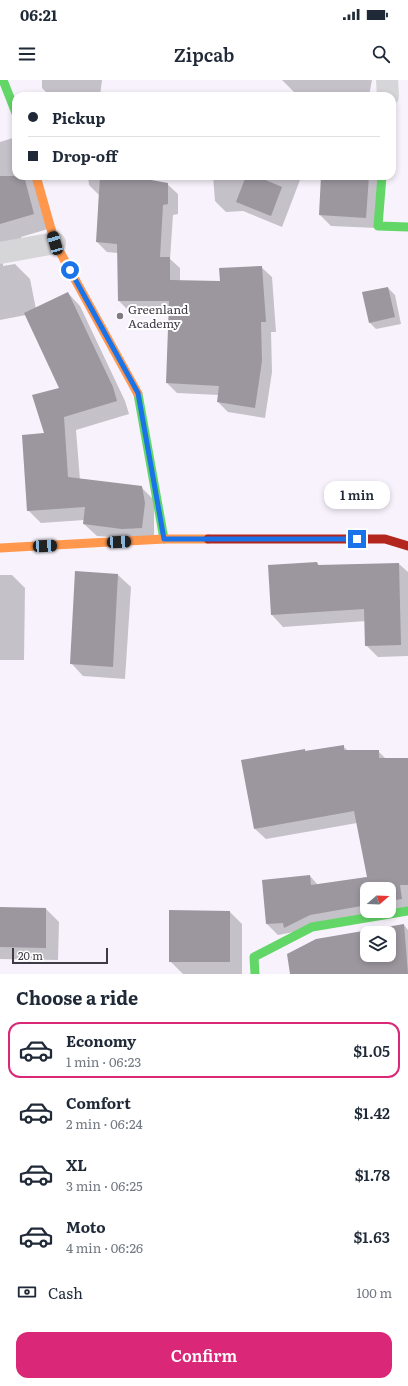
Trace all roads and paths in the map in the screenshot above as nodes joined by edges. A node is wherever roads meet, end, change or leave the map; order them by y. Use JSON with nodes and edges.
{"nodes":[{"id":1,"x":3,"y":80,"type":"edge"},
{"id":2,"x":387,"y":80,"type":"edge"},
{"id":3,"x":388,"y":92,"type":"edge"},
{"id":4,"x":12,"y":103,"type":"edge"},
{"id":5,"x":37,"y":180,"type":"edge"},
{"id":6,"x":382,"y":180,"type":"edge"},
{"id":7,"x":408,"y":227,"type":"edge"},
{"id":8,"x":55,"y":243,"type":"junction"},
{"id":9,"x":0,"y":253,"type":"edge"},
{"id":10,"x":164,"y":539,"type":"junction"},
{"id":11,"x":408,"y":546,"type":"edge"},
{"id":12,"x":0,"y":548,"type":"edge"},
{"id":13,"x":408,"y":911,"type":"edge"},
{"id":14,"x":255,"y":974,"type":"edge"}],
"edges":[{"from":1,"to":4,"type":"street"},
{"from":2,"to":3,"type":"street"},
{"from":5,"to":8,"type":"street"},
{"from":6,"to":7,"type":"street"},
{"from":8,"to":9,"type":"street"},
{"from":8,"to":10,"type":"street"},
{"from":10,"to":11,"type":"street"},
{"from":10,"to":12,"type":"street"},
{"from":13,"to":14,"type":"street"}]}
